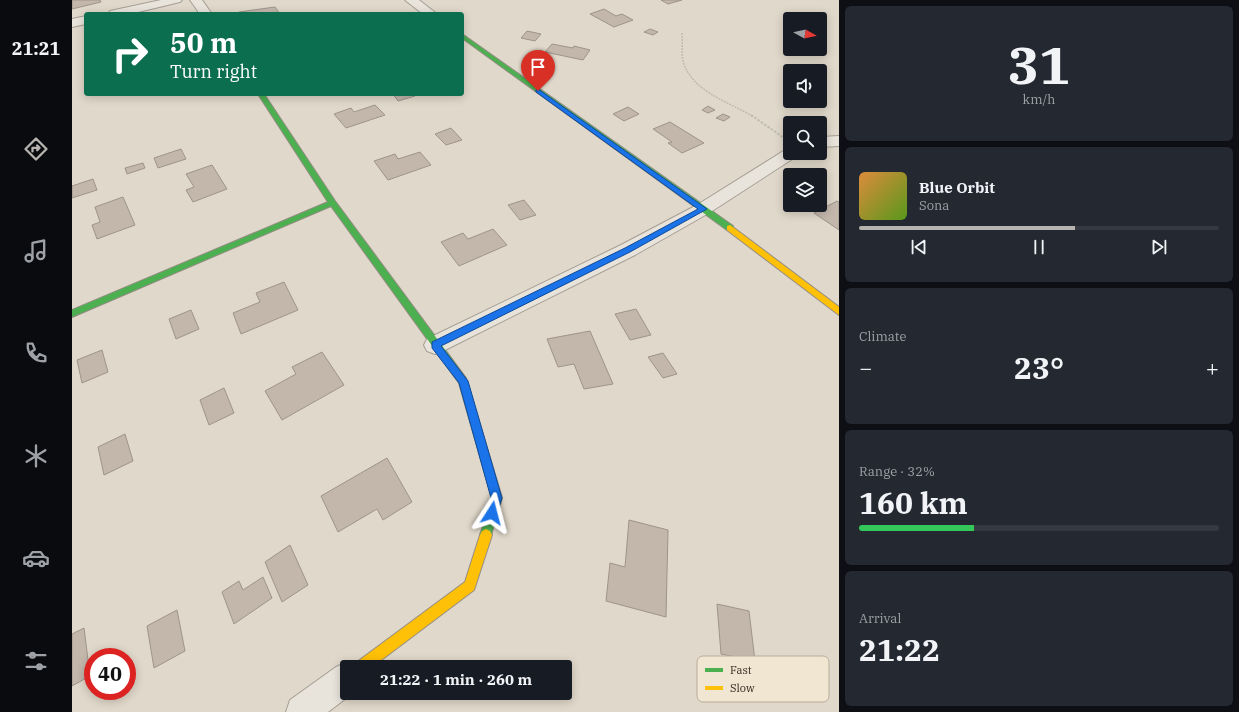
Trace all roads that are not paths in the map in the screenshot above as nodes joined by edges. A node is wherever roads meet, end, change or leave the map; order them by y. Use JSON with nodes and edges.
{"nodes":[{"id":1,"x":176,"y":0,"type":"edge"},
{"id":2,"x":196,"y":0,"type":"edge"},
{"id":3,"x":411,"y":0,"type":"edge"},
{"id":4,"x":135,"y":4,"type":"edge"},
{"id":5,"x":118,"y":12,"type":"edge"},
{"id":6,"x":205,"y":12,"type":"edge"},
{"id":7,"x":428,"y":12,"type":"edge"},
{"id":8,"x":84,"y":21,"type":"edge"},
{"id":9,"x":72,"y":24,"type":"edge"},
{"id":10,"x":464,"y":37,"type":"edge"},
{"id":11,"x":262,"y":96,"type":"edge"},
{"id":12,"x":839,"y":140,"type":"edge"},
{"id":13,"x":827,"y":141,"type":"edge"},
{"id":14,"x":783,"y":158,"type":"edge"},
{"id":15,"x":332,"y":203,"type":"junction"},
{"id":16,"x":703,"y":209,"type":"junction"},
{"id":17,"x":839,"y":312,"type":"edge"},
{"id":18,"x":72,"y":314,"type":"edge"},
{"id":19,"x":435,"y":345,"type":"junction"},
{"id":20,"x":371,"y":660,"type":"edge"},
{"id":21,"x":340,"y":683,"type":"edge"},
{"id":22,"x":302,"y":712,"type":"edge"}],
"edges":[{"from":1,"to":4,"type":"street"},
{"from":2,"to":6,"type":"street"},
{"from":3,"to":7,"type":"street"},
{"from":4,"to":5,"type":"street"},
{"from":8,"to":9,"type":"street"},
{"from":10,"to":16,"type":"street"},
{"from":11,"to":15,"type":"street"},
{"from":12,"to":13,"type":"street"},
{"from":14,"to":16,"type":"street"},
{"from":15,"to":18,"type":"street"},
{"from":15,"to":19,"type":"street"},
{"from":16,"to":17,"type":"street"},
{"from":16,"to":19,"type":"street"},
{"from":19,"to":20,"type":"street"},
{"from":21,"to":22,"type":"street"}]}
